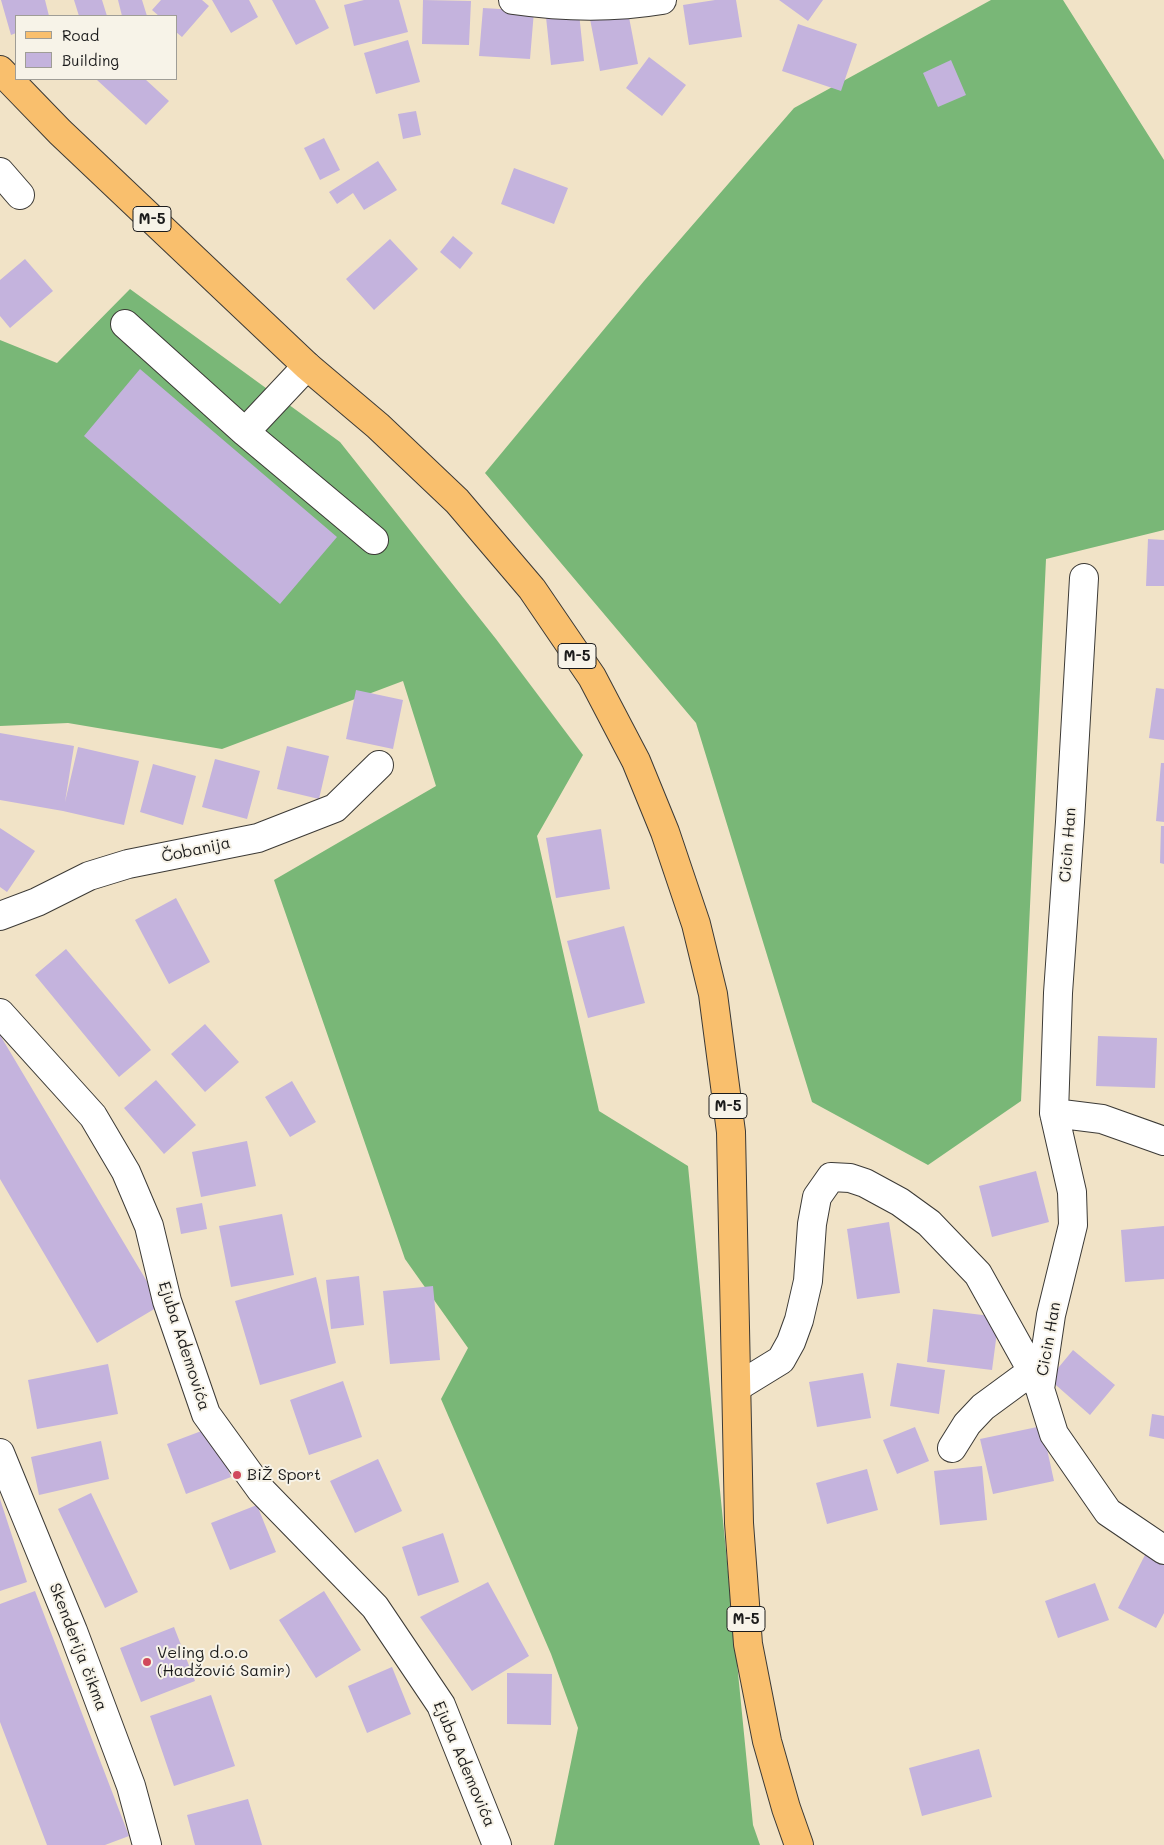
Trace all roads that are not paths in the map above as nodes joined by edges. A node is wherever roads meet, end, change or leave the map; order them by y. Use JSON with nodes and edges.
{"nodes":[{"id":1,"x":513,"y":0,"type":"edge"},
{"id":2,"x":662,"y":0,"type":"edge"},
{"id":3,"x":0,"y":70,"type":"edge"},
{"id":4,"x":0,"y":172,"type":"edge"},
{"id":5,"x":20,"y":195,"type":"dead end"},
{"id":6,"x":125,"y":324,"type":"dead end"},
{"id":7,"x":307,"y":366,"type":"junction"},
{"id":8,"x":245,"y":432,"type":"junction"},
{"id":9,"x":374,"y":540,"type":"dead end"},
{"id":10,"x":1084,"y":578,"type":"dead end"},
{"id":11,"x":379,"y":766,"type":"dead end"},
{"id":12,"x":0,"y":916,"type":"edge"},
{"id":13,"x":0,"y":1013,"type":"edge"},
{"id":14,"x":1054,"y":1113,"type":"junction"},
{"id":15,"x":1164,"y":1141,"type":"edge"},
{"id":16,"x":1036,"y":1380,"type":"junction"},
{"id":17,"x":737,"y":1387,"type":"junction"},
{"id":18,"x":952,"y":1448,"type":"dead end"},
{"id":19,"x":0,"y":1453,"type":"edge"},
{"id":20,"x":1164,"y":1550,"type":"edge"},
{"id":21,"x":147,"y":1845,"type":"edge"},
{"id":22,"x":497,"y":1845,"type":"edge"},
{"id":23,"x":799,"y":1845,"type":"edge"}],
"edges":[{"from":1,"to":2,"type":"street"},
{"from":3,"to":7,"type":"main road","number":"M-5"},
{"from":4,"to":5,"type":"street"},
{"from":6,"to":8,"type":"street"},
{"from":7,"to":8,"type":"street"},
{"from":7,"to":17,"type":"main road","number":"M-5"},
{"from":8,"to":9,"type":"street"},
{"from":10,"to":14,"type":"street","name":"Cicin Han"},
{"from":11,"to":12,"type":"street","name":"Čobanija"},
{"from":13,"to":22,"type":"street","name":"Ejuba Ademovića"},
{"from":14,"to":15,"type":"street"},
{"from":14,"to":16,"type":"street","name":"Cicin Han"},
{"from":16,"to":17,"type":"street"},
{"from":16,"to":18,"type":"street"},
{"from":16,"to":20,"type":"street","name":"Cicin Han"},
{"from":17,"to":23,"type":"main road","number":"M-5"},
{"from":19,"to":21,"type":"street","name":"Skenderija čikma"}]}
